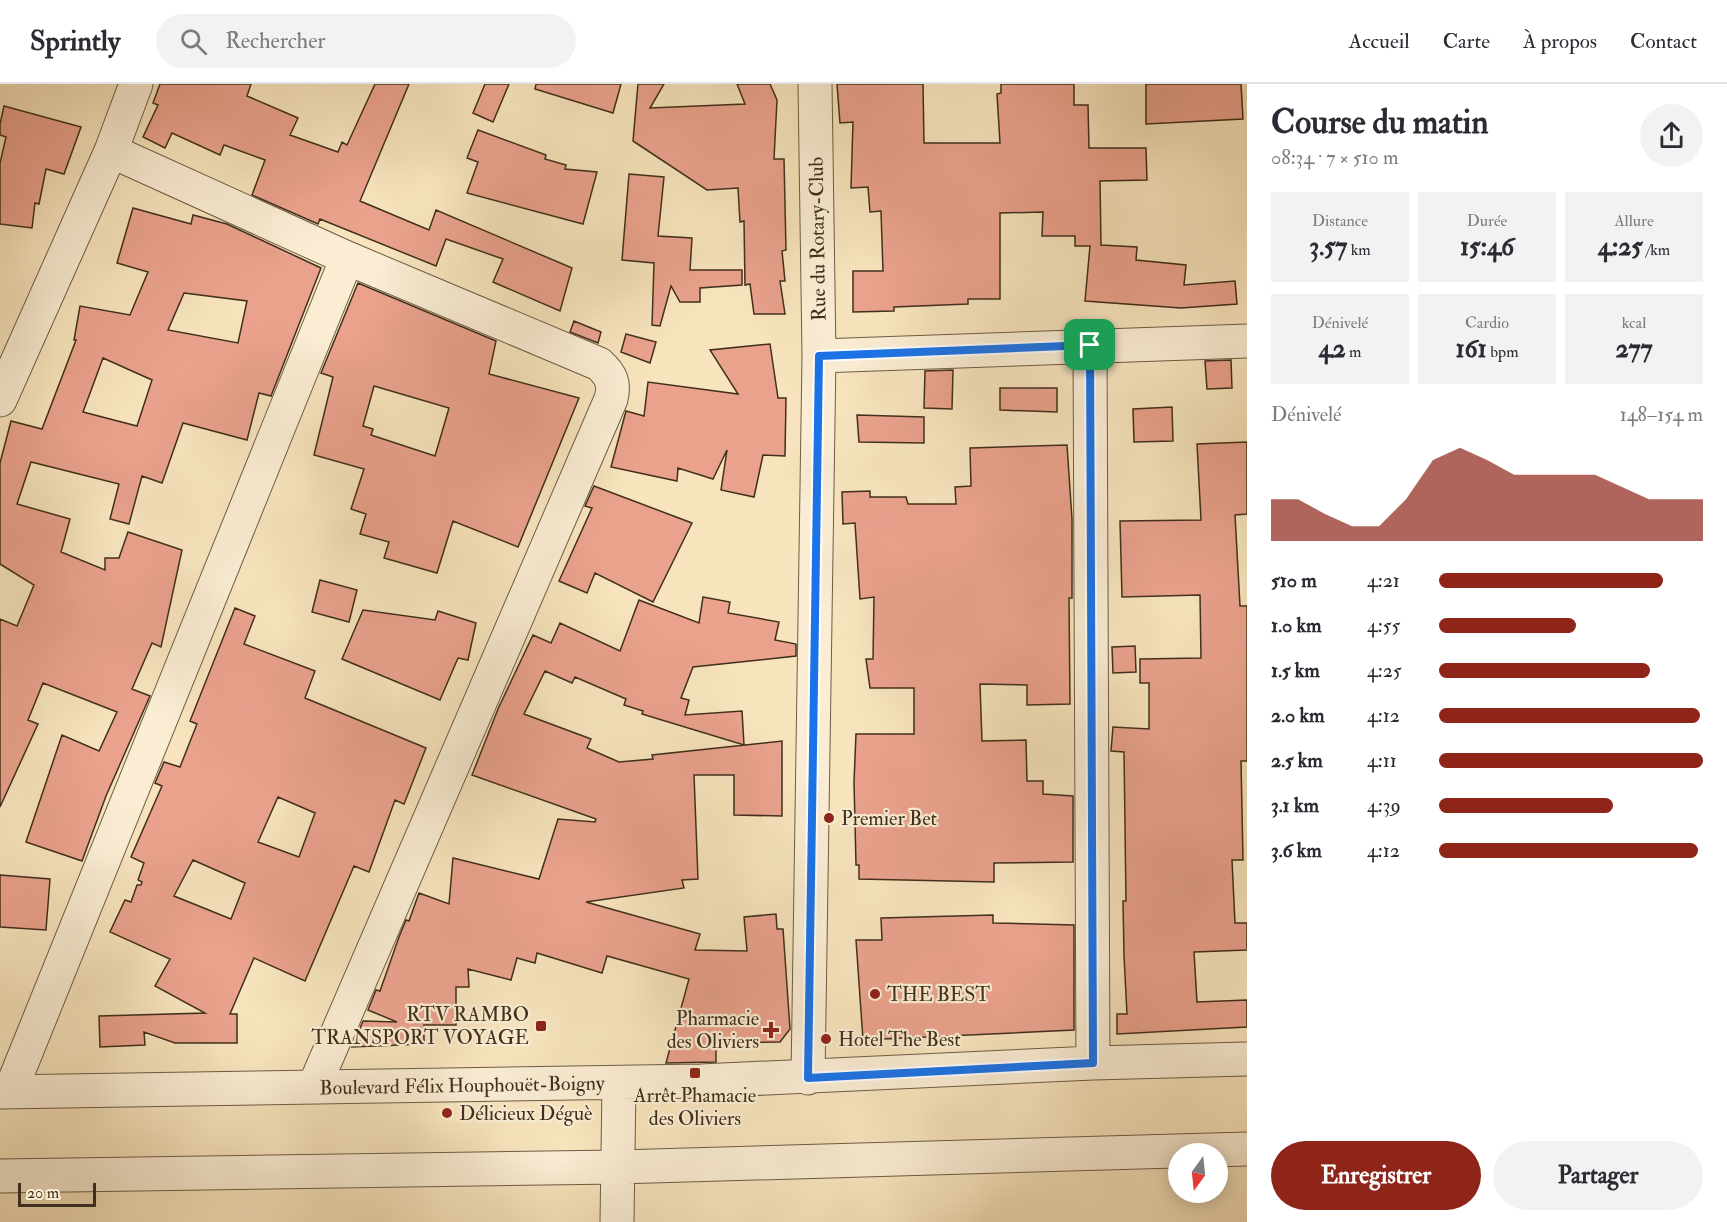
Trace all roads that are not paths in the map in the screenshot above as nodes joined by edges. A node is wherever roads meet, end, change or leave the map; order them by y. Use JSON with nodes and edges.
{"nodes":[{"id":1,"x":136,"y":84,"type":"edge"},
{"id":2,"x":815,"y":84,"type":"edge"},
{"id":3,"x":111,"y":151,"type":"junction"},
{"id":4,"x":347,"y":258,"type":"junction"},
{"id":5,"x":1247,"y":341,"type":"edge"},
{"id":6,"x":1090,"y":345,"type":"junction"},
{"id":7,"x":819,"y":356,"type":"junction"},
{"id":8,"x":0,"y":400,"type":"edge"},
{"id":9,"x":1247,"y":1059,"type":"edge"},
{"id":10,"x":1093,"y":1063,"type":"junction"},
{"id":11,"x":808,"y":1078,"type":"junction"},
{"id":12,"x":619,"y":1083,"type":"junction"},
{"id":13,"x":314,"y":1087,"type":"junction"},
{"id":14,"x":5,"y":1092,"type":"edge"},
{"id":15,"x":1247,"y":1149,"type":"edge"},
{"id":16,"x":618,"y":1167,"type":"junction"},
{"id":17,"x":0,"y":1176,"type":"edge"},
{"id":18,"x":617,"y":1222,"type":"edge"}],
"edges":[{"from":1,"to":3,"type":"street"},
{"from":2,"to":7,"type":"street","name":"Rue du Rotary-Club"},
{"from":3,"to":4,"type":"street"},
{"from":3,"to":8,"type":"street"},
{"from":4,"to":13,"type":"street"},
{"from":4,"to":14,"type":"street"},
{"from":5,"to":6,"type":"street"},
{"from":6,"to":7,"type":"street"},
{"from":6,"to":10,"type":"street"},
{"from":7,"to":11,"type":"street","name":"Rue du Rotary-Club"},
{"from":9,"to":10,"type":"street","name":"Boulevard Félix Houphouët-Boigny"},
{"from":10,"to":11,"type":"street","name":"Boulevard Félix Houphouët-Boigny"},
{"from":11,"to":12,"type":"street","name":"Boulevard Félix Houphouët-Boigny"},
{"from":12,"to":13,"type":"street","name":"Boulevard Félix Houphouët-Boigny"},
{"from":12,"to":16,"type":"street"},
{"from":13,"to":14,"type":"street","name":"Boulevard Félix Houphouët-Boigny"},
{"from":15,"to":16,"type":"street"},
{"from":16,"to":17,"type":"street"},
{"from":16,"to":18,"type":"street"}]}
